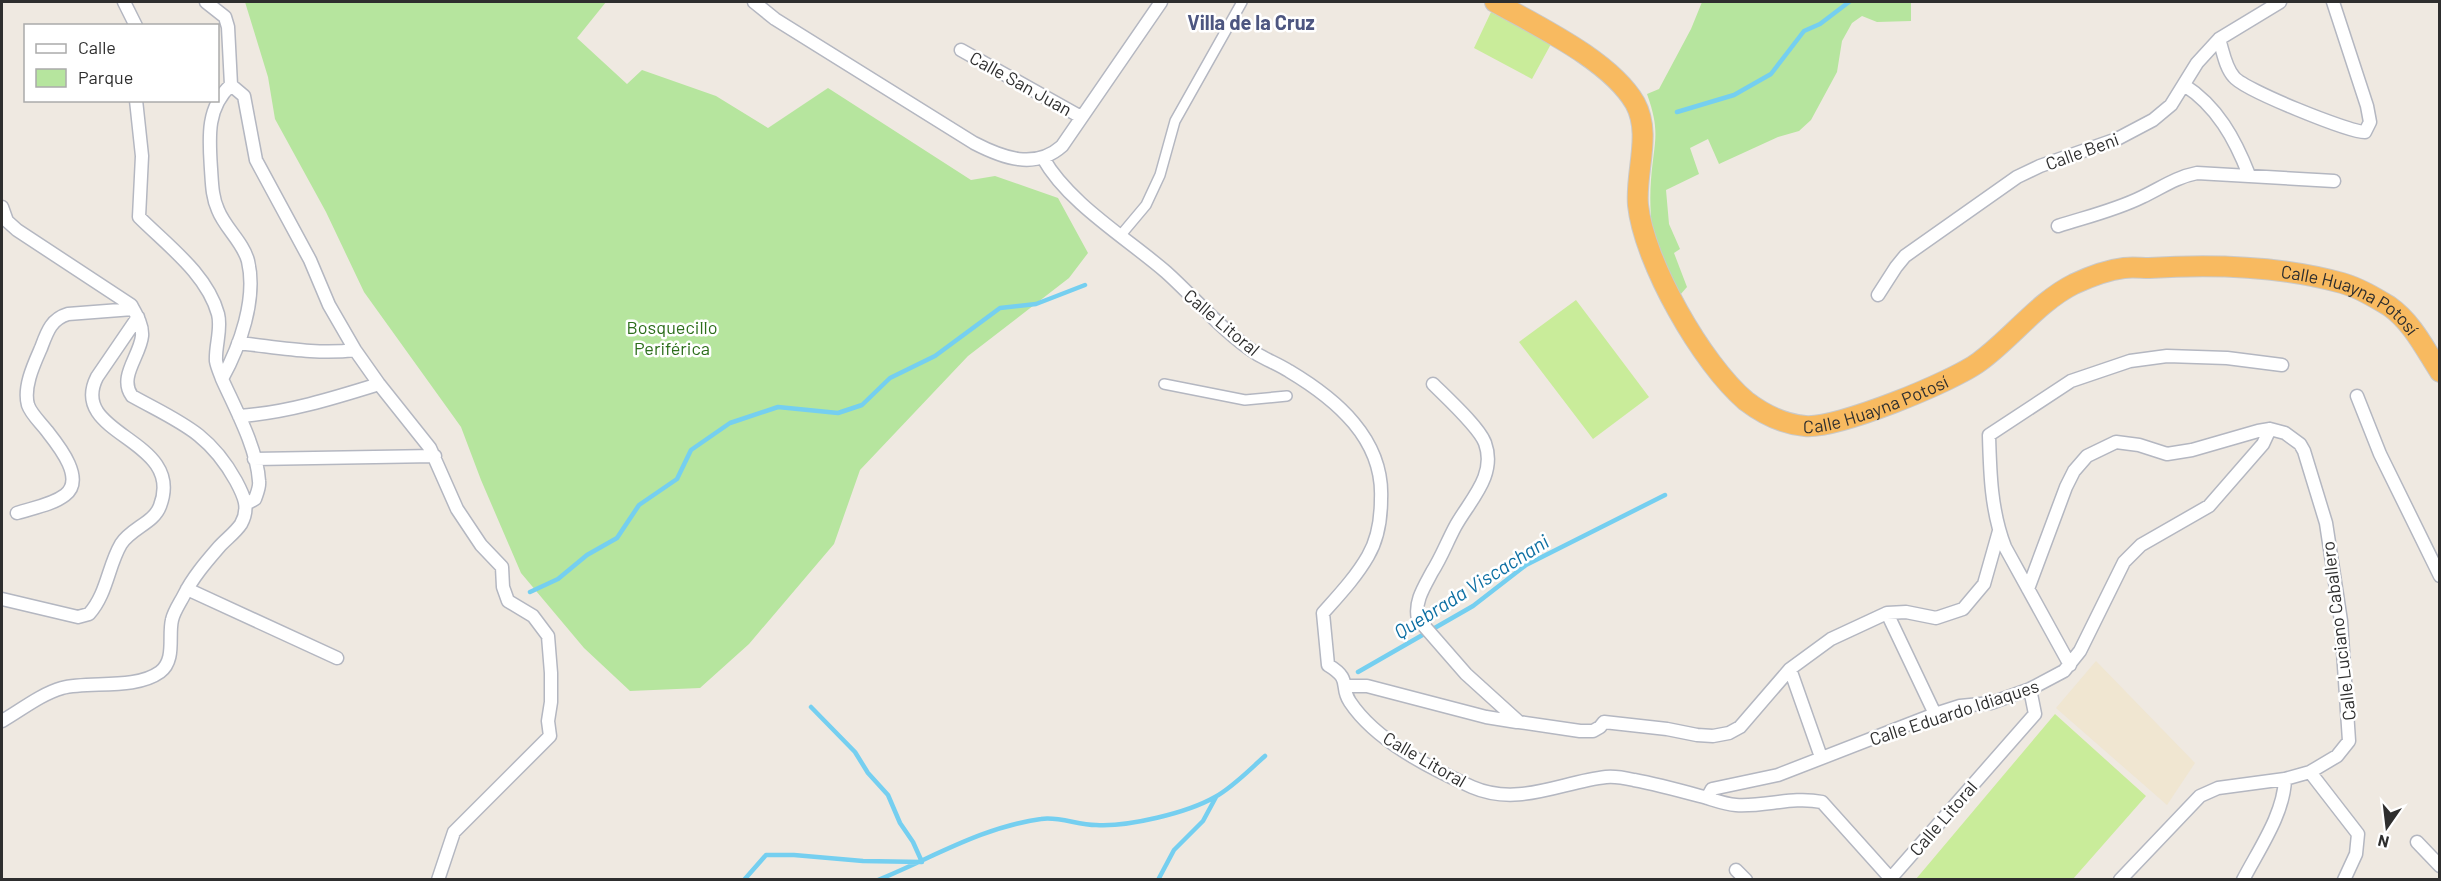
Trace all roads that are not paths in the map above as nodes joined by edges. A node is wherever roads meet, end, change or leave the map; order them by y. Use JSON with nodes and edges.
{"nodes":[{"id":1,"x":124,"y":2,"type":"edge"},
{"id":2,"x":206,"y":2,"type":"edge"},
{"id":3,"x":754,"y":2,"type":"edge"},
{"id":4,"x":1161,"y":2,"type":"edge"},
{"id":5,"x":1242,"y":2,"type":"edge"},
{"id":6,"x":1495,"y":2,"type":"edge"},
{"id":7,"x":2280,"y":2,"type":"edge"},
{"id":8,"x":2333,"y":2,"type":"edge"},
{"id":9,"x":135,"y":24,"type":"edge"},
{"id":10,"x":2219,"y":39,"type":"junction"},
{"id":11,"x":961,"y":50,"type":"dead end"},
{"id":12,"x":231,"y":85,"type":"junction"},
{"id":13,"x":2184,"y":85,"type":"junction"},
{"id":14,"x":219,"y":98,"type":"edge"},
{"id":15,"x":135,"y":102,"type":"edge"},
{"id":16,"x":217,"y":102,"type":"edge"},
{"id":17,"x":1081,"y":117,"type":"junction"},
{"id":18,"x":1043,"y":158,"type":"junction"},
{"id":19,"x":2249,"y":174,"type":"junction"},
{"id":20,"x":2334,"y":181,"type":"dead end"},
{"id":21,"x":2,"y":207,"type":"edge"},
{"id":22,"x":2058,"y":226,"type":"dead end"},
{"id":23,"x":1120,"y":236,"type":"junction"},
{"id":24,"x":1878,"y":295,"type":"dead end"},
{"id":25,"x":136,"y":313,"type":"junction"},
{"id":26,"x":238,"y":343,"type":"junction"},
{"id":27,"x":355,"y":350,"type":"junction"},
{"id":28,"x":2282,"y":365,"type":"dead end"},
{"id":29,"x":2439,"y":372,"type":"edge"},
{"id":30,"x":222,"y":379,"type":"junction"},
{"id":31,"x":379,"y":384,"type":"junction"},
{"id":32,"x":1164,"y":384,"type":"dead end"},
{"id":33,"x":1433,"y":384,"type":"dead end"},
{"id":34,"x":1287,"y":396,"type":"dead end"},
{"id":35,"x":2357,"y":396,"type":"dead end"},
{"id":36,"x":239,"y":416,"type":"junction"},
{"id":37,"x":2270,"y":429,"type":"junction"},
{"id":38,"x":435,"y":456,"type":"junction"},
{"id":39,"x":254,"y":459,"type":"junction"},
{"id":40,"x":246,"y":504,"type":"junction"},
{"id":41,"x":17,"y":513,"type":"dead end"},
{"id":42,"x":1999,"y":531,"type":"junction"},
{"id":43,"x":2439,"y":576,"type":"edge"},
{"id":44,"x":187,"y":589,"type":"junction"},
{"id":45,"x":2028,"y":589,"type":"junction"},
{"id":46,"x":2,"y":599,"type":"edge"},
{"id":47,"x":1887,"y":613,"type":"junction"},
{"id":48,"x":337,"y":658,"type":"dead end"},
{"id":49,"x":2070,"y":666,"type":"junction"},
{"id":50,"x":1790,"y":669,"type":"junction"},
{"id":51,"x":1347,"y":686,"type":"junction"},
{"id":52,"x":2030,"y":689,"type":"junction"},
{"id":53,"x":1935,"y":714,"type":"junction"},
{"id":54,"x":2,"y":721,"type":"edge"},
{"id":55,"x":1519,"y":722,"type":"junction"},
{"id":56,"x":1821,"y":758,"type":"junction"},
{"id":57,"x":2310,"y":772,"type":"junction"},
{"id":58,"x":2285,"y":779,"type":"junction"},
{"id":59,"x":1707,"y":798,"type":"junction"},
{"id":60,"x":2417,"y":842,"type":"dead end"},
{"id":61,"x":2439,"y":866,"type":"edge"},
{"id":62,"x":1736,"y":870,"type":"dead end"},
{"id":63,"x":438,"y":879,"type":"edge"},
{"id":64,"x":1746,"y":879,"type":"edge"},
{"id":65,"x":1892,"y":879,"type":"edge"},
{"id":66,"x":2120,"y":879,"type":"edge"},
{"id":67,"x":2243,"y":879,"type":"edge"},
{"id":68,"x":2344,"y":879,"type":"edge"}],
"edges":[{"from":1,"to":9,"type":"street"},
{"from":2,"to":12,"type":"street"},
{"from":3,"to":18,"type":"street"},
{"from":4,"to":17,"type":"street"},
{"from":5,"to":23,"type":"street"},
{"from":6,"to":29,"type":"highway","name":"Calle Huayna Potosí"},
{"from":7,"to":10,"type":"street","name":"Calle Beni"},
{"from":8,"to":10,"type":"street"},
{"from":10,"to":13,"type":"street","name":"Calle Beni"},
{"from":11,"to":17,"type":"street","name":"Calle San Juan"},
{"from":12,"to":14,"type":"street"},
{"from":12,"to":27,"type":"street"},
{"from":13,"to":19,"type":"street"},
{"from":13,"to":24,"type":"street","name":"Calle Beni"},
{"from":15,"to":30,"type":"street"},
{"from":16,"to":26,"type":"street"},
{"from":17,"to":18,"type":"street"},
{"from":18,"to":23,"type":"street","name":"Calle Litoral"},
{"from":19,"to":20,"type":"street"},
{"from":19,"to":22,"type":"street"},
{"from":21,"to":25,"type":"street"},
{"from":23,"to":51,"type":"street","name":"Calle Litoral"},
{"from":25,"to":40,"type":"street"},
{"from":25,"to":41,"type":"street"},
{"from":25,"to":46,"type":"street"},
{"from":26,"to":27,"type":"street"},
{"from":26,"to":30,"type":"street"},
{"from":27,"to":31,"type":"street"},
{"from":28,"to":42,"type":"street"},
{"from":30,"to":36,"type":"street"},
{"from":31,"to":36,"type":"street"},
{"from":31,"to":38,"type":"street"},
{"from":32,"to":34,"type":"street"},
{"from":33,"to":55,"type":"street"},
{"from":35,"to":43,"type":"street"},
{"from":36,"to":39,"type":"street"},
{"from":37,"to":45,"type":"street"},
{"from":37,"to":49,"type":"street","name":"Calle Eduardo Idiaques"},
{"from":37,"to":57,"type":"street","name":"Calle Luciano Caballero"},
{"from":38,"to":39,"type":"street"},
{"from":38,"to":63,"type":"street"},
{"from":39,"to":40,"type":"street"},
{"from":40,"to":44,"type":"street"},
{"from":42,"to":45,"type":"street"},
{"from":42,"to":47,"type":"street"},
{"from":44,"to":48,"type":"street"},
{"from":44,"to":54,"type":"street"},
{"from":45,"to":49,"type":"street"},
{"from":47,"to":50,"type":"street"},
{"from":47,"to":53,"type":"street"},
{"from":49,"to":52,"type":"street","name":"Calle Eduardo Idiaques"},
{"from":50,"to":55,"type":"street"},
{"from":50,"to":56,"type":"street"},
{"from":51,"to":55,"type":"street"},
{"from":51,"to":59,"type":"street","name":"Calle Litoral"},
{"from":52,"to":53,"type":"street","name":"Calle Eduardo Idiaques"},
{"from":52,"to":65,"type":"street","name":"Calle Litoral"},
{"from":53,"to":56,"type":"street","name":"Calle Eduardo Idiaques"},
{"from":56,"to":59,"type":"street","name":"Calle Eduardo Idiaques"},
{"from":57,"to":58,"type":"street","name":"Calle Luciano Caballero"},
{"from":57,"to":68,"type":"street"},
{"from":58,"to":66,"type":"street","name":"Calle Luciano Caballero"},
{"from":58,"to":67,"type":"street"},
{"from":59,"to":65,"type":"street","name":"Calle Litoral"},
{"from":60,"to":61,"type":"street"},
{"from":62,"to":64,"type":"street"}]}
